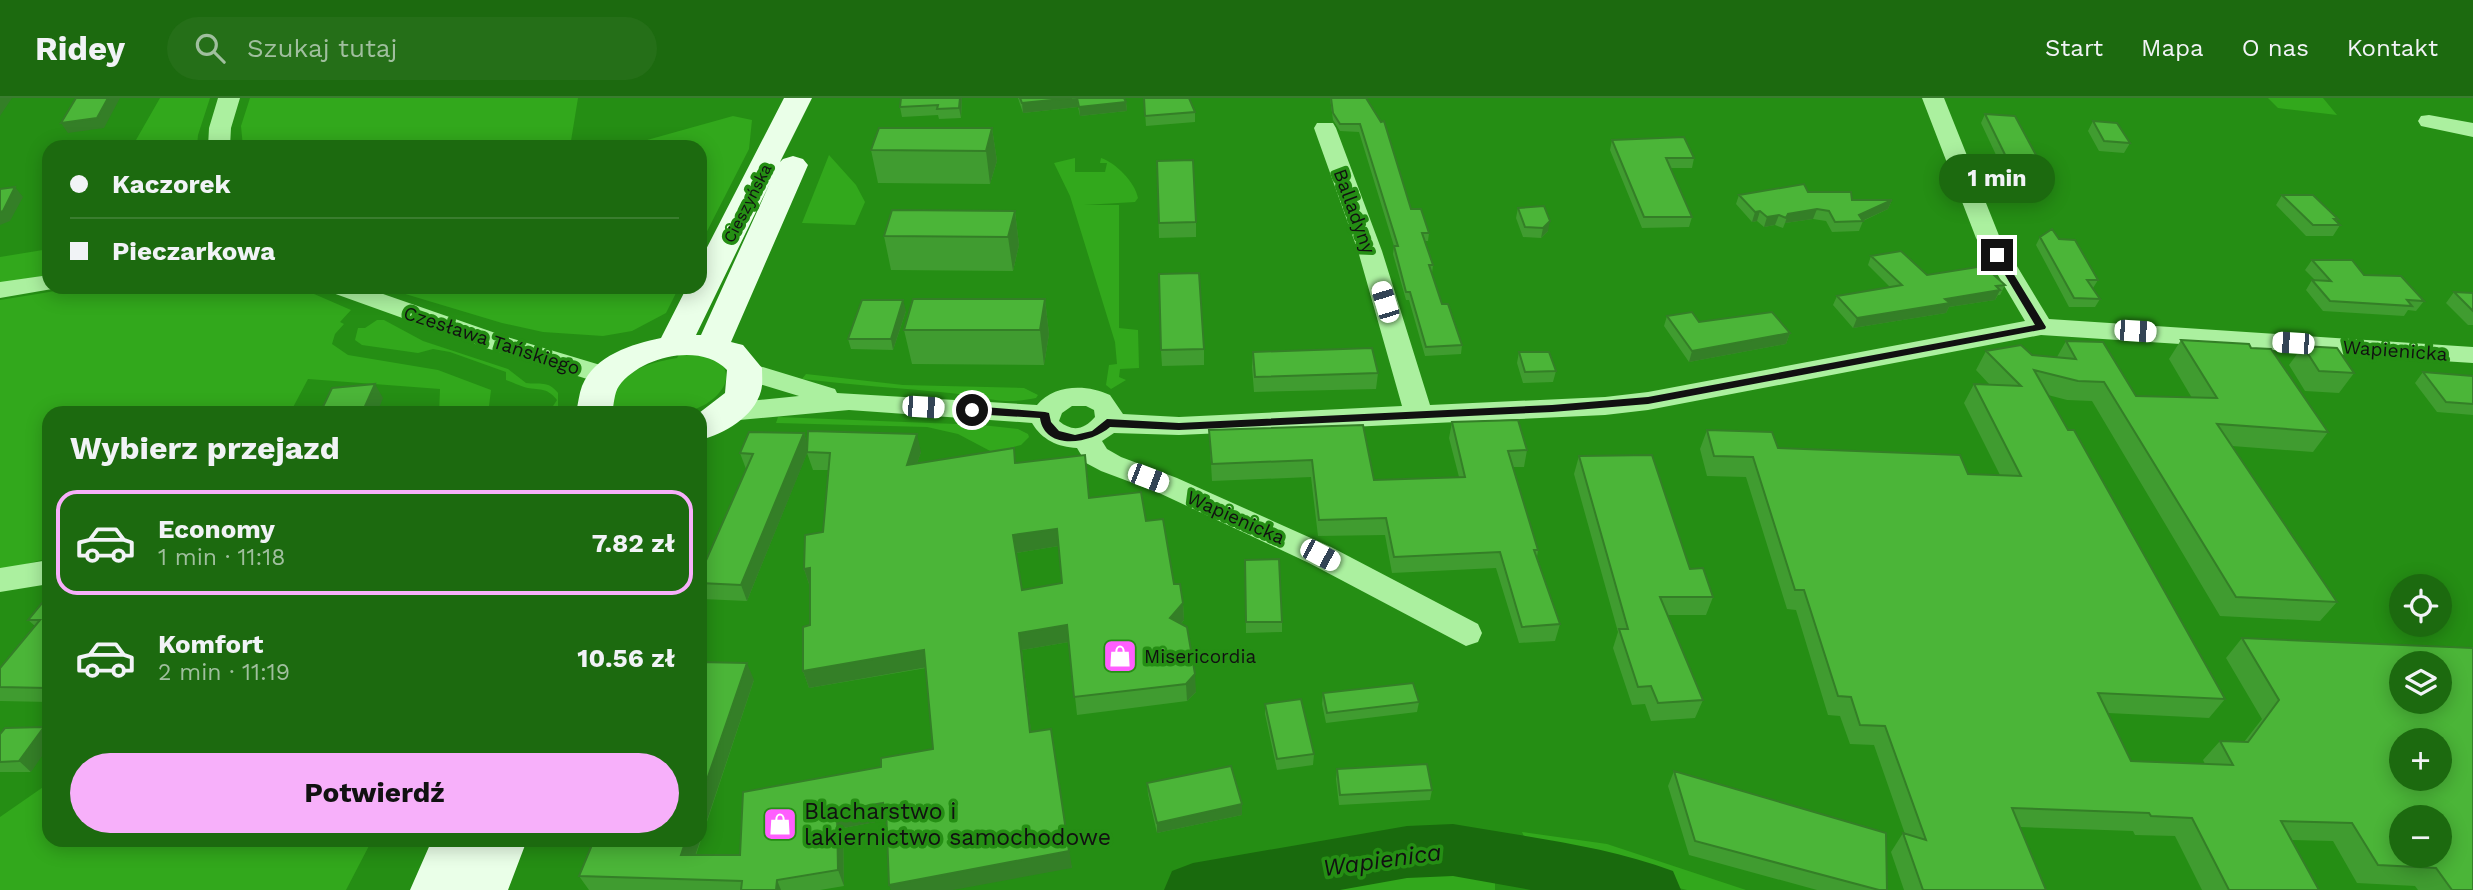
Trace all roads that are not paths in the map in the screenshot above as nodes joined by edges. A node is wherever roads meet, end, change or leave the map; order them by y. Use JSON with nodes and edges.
{"nodes":[{"id":1,"x":229,"y":98,"type":"edge"},
{"id":2,"x":798,"y":98,"type":"edge"},
{"id":3,"x":824,"y":98,"type":"edge"},
{"id":4,"x":1933,"y":98,"type":"edge"},
{"id":5,"x":2429,"y":121,"type":"dead end"},
{"id":6,"x":1325,"y":128,"type":"dead end"},
{"id":7,"x":2473,"y":130,"type":"edge"},
{"id":8,"x":219,"y":140,"type":"edge"},
{"id":9,"x":707,"y":279,"type":"edge"},
{"id":10,"x":42,"y":284,"type":"edge"},
{"id":11,"x":0,"y":290,"type":"edge"},
{"id":12,"x":359,"y":294,"type":"edge"},
{"id":13,"x":700,"y":294,"type":"edge"},
{"id":14,"x":2041,"y":327,"type":"junction"},
{"id":15,"x":674,"y":345,"type":"junction"},
{"id":16,"x":713,"y":345,"type":"junction"},
{"id":17,"x":2473,"y":355,"type":"edge"},
{"id":18,"x":746,"y":372,"type":"junction"},
{"id":19,"x":607,"y":376,"type":"junction"},
{"id":20,"x":849,"y":401,"type":"junction"},
{"id":21,"x":593,"y":406,"type":"edge"},
{"id":22,"x":1045,"y":415,"type":"junction"},
{"id":23,"x":1419,"y":415,"type":"junction"},
{"id":24,"x":714,"y":420,"type":"edge"},
{"id":25,"x":1097,"y":430,"type":"junction"},
{"id":26,"x":42,"y":573,"type":"edge"},
{"id":27,"x":0,"y":580,"type":"edge"},
{"id":28,"x":1466,"y":633,"type":"dead end"},
{"id":29,"x":453,"y":847,"type":"edge"},
{"id":30,"x":500,"y":847,"type":"edge"},
{"id":31,"x":435,"y":890,"type":"edge"},
{"id":32,"x":484,"y":890,"type":"edge"}],
"edges":[{"from":1,"to":8,"type":"street"},
{"from":2,"to":9,"type":"main road","name":"Cieszyńska"},
{"from":3,"to":16,"type":"main road","name":"Cieszyńska"},
{"from":4,"to":14,"type":"street"},
{"from":5,"to":7,"type":"street"},
{"from":6,"to":23,"type":"street","name":"Balladyny"},
{"from":10,"to":11,"type":"street"},
{"from":12,"to":19,"type":"street","name":"Czesława Tańskiego"},
{"from":13,"to":15,"type":"main road","name":"Cieszyńska"},
{"from":14,"to":17,"type":"street","name":"Wapienicka"},
{"from":14,"to":23,"type":"street","name":"Wapienicka"},
{"from":15,"to":16,"type":"main road"},
{"from":15,"to":19,"type":"main road"},
{"from":16,"to":18,"type":"main road"},
{"from":18,"to":20,"type":"street"},
{"from":18,"to":24,"type":"main road"},
{"from":19,"to":21,"type":"main road"},
{"from":20,"to":22,"type":"street"},
{"from":20,"to":24,"type":"street"},
{"from":22,"to":25,"type":"street"},
{"from":22,"to":25,"type":"street"},
{"from":23,"to":25,"type":"street","name":"Wapienicka"},
{"from":25,"to":28,"type":"street","name":"Wapienicka"},
{"from":26,"to":27,"type":"street"},
{"from":29,"to":31,"type":"main road"},
{"from":30,"to":32,"type":"main road"}]}
